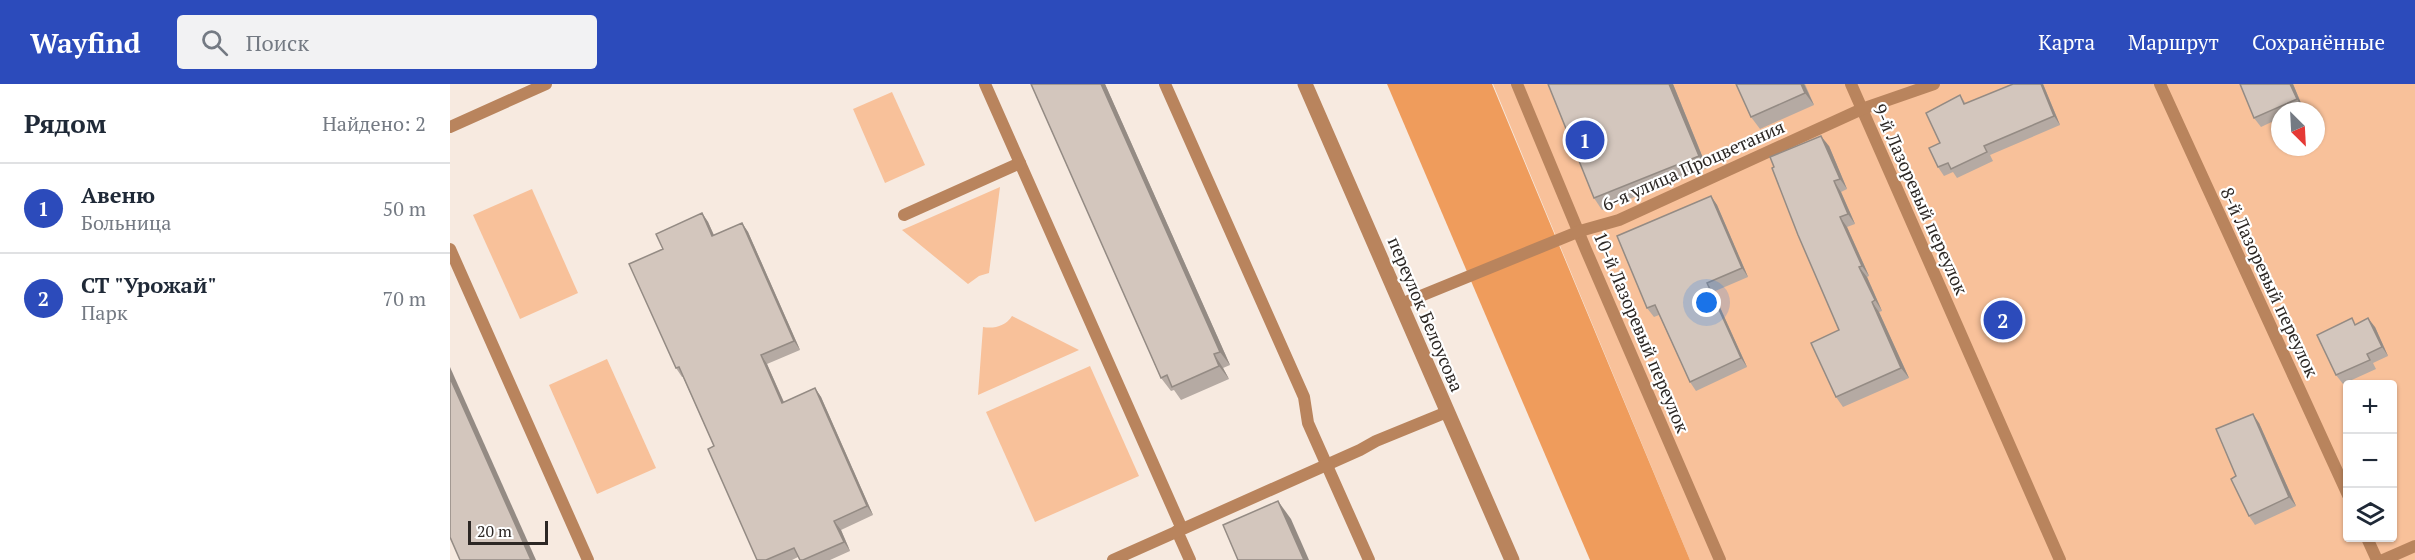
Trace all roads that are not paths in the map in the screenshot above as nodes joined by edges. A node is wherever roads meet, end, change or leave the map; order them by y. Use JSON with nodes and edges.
{"nodes":[{"id":1,"x":546,"y":84,"type":"edge"},
{"id":2,"x":985,"y":84,"type":"edge"},
{"id":3,"x":1165,"y":84,"type":"edge"},
{"id":4,"x":1305,"y":84,"type":"edge"},
{"id":5,"x":1517,"y":84,"type":"edge"},
{"id":6,"x":1851,"y":84,"type":"edge"},
{"id":7,"x":1934,"y":84,"type":"edge"},
{"id":8,"x":2160,"y":84,"type":"edge"},
{"id":9,"x":1862,"y":109,"type":"junction"},
{"id":10,"x":450,"y":127,"type":"edge"},
{"id":11,"x":1020,"y":163,"type":"junction"},
{"id":12,"x":904,"y":215,"type":"dead end"},
{"id":13,"x":1580,"y":231,"type":"junction"},
{"id":14,"x":450,"y":249,"type":"edge"},
{"id":15,"x":1401,"y":304,"type":"junction"},
{"id":16,"x":1447,"y":412,"type":"junction"},
{"id":17,"x":1327,"y":465,"type":"junction"},
{"id":18,"x":2345,"y":488,"type":"edge"},
{"id":19,"x":1180,"y":530,"type":"junction"},
{"id":20,"x":2369,"y":542,"type":"edge"},
{"id":21,"x":2415,"y":546,"type":"edge"},
{"id":22,"x":588,"y":560,"type":"edge"},
{"id":23,"x":1113,"y":560,"type":"edge"},
{"id":24,"x":1190,"y":560,"type":"edge"},
{"id":25,"x":1369,"y":560,"type":"edge"},
{"id":26,"x":1512,"y":560,"type":"edge"},
{"id":27,"x":1720,"y":560,"type":"edge"},
{"id":28,"x":2060,"y":560,"type":"edge"},
{"id":29,"x":2377,"y":560,"type":"edge"},
{"id":30,"x":2383,"y":560,"type":"edge"}],
"edges":[{"from":1,"to":10,"type":"lane"},
{"from":2,"to":11,"type":"lane"},
{"from":3,"to":17,"type":"lane"},
{"from":4,"to":15,"type":"street","name":"переулок Белоусова"},
{"from":5,"to":13,"type":"lane","name":"10-й Лазоревый переулок"},
{"from":6,"to":9,"type":"lane","name":"9-й Лазоревый переулок"},
{"from":7,"to":9,"type":"lane","name":"6-я улица Процветания"},
{"from":8,"to":18,"type":"lane","name":"8-й Лазоревый переулок"},
{"from":9,"to":13,"type":"lane","name":"6-я улица Процветания"},
{"from":9,"to":28,"type":"lane","name":"9-й Лазоревый переулок"},
{"from":11,"to":12,"type":"lane"},
{"from":11,"to":19,"type":"lane"},
{"from":13,"to":15,"type":"lane","name":"6-я улица Процветания"},
{"from":13,"to":27,"type":"lane","name":"10-й Лазоревый переулок"},
{"from":14,"to":22,"type":"lane"},
{"from":15,"to":16,"type":"street","name":"переулок Белоусова"},
{"from":16,"to":17,"type":"lane"},
{"from":16,"to":26,"type":"street","name":"переулок Белоусова"},
{"from":17,"to":19,"type":"lane"},
{"from":17,"to":25,"type":"lane"},
{"from":19,"to":23,"type":"lane"},
{"from":19,"to":24,"type":"lane"},
{"from":20,"to":29,"type":"lane"},
{"from":21,"to":30,"type":"lane"}]}
